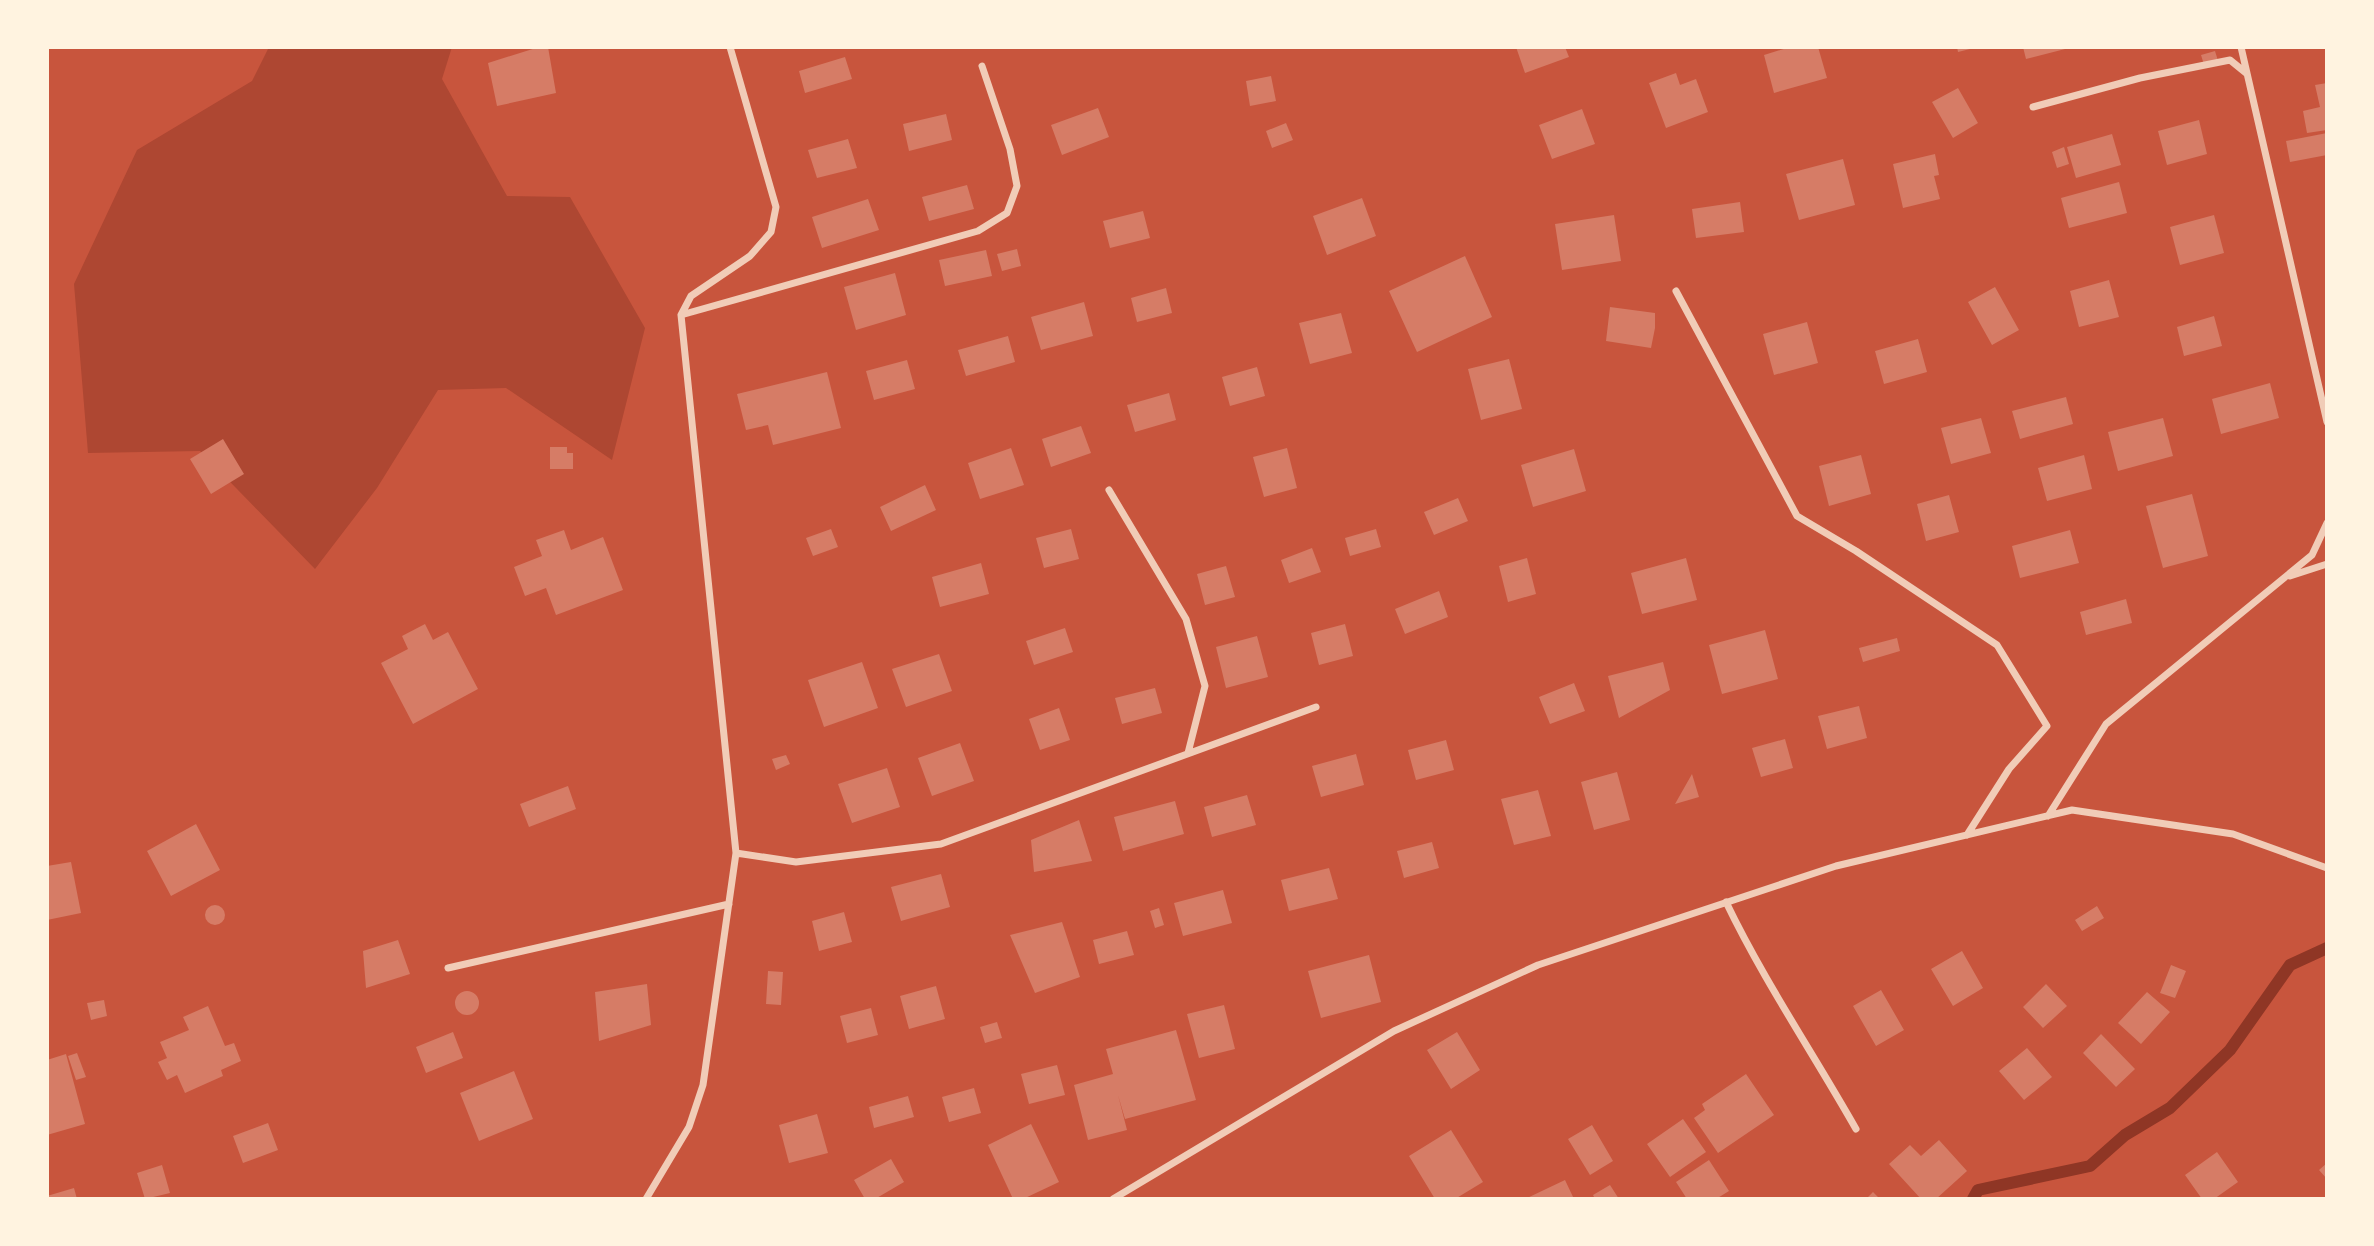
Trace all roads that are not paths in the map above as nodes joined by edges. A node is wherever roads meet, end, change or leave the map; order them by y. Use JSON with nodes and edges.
{"nodes":[{"id":1,"x":730,"y":47,"type":"edge"},
{"id":2,"x":2241,"y":47,"type":"edge"},
{"id":3,"x":982,"y":66,"type":"dead end"},
{"id":4,"x":2247,"y":74,"type":"junction"},
{"id":5,"x":2033,"y":107,"type":"dead end"},
{"id":6,"x":1676,"y":291,"type":"dead end"},
{"id":7,"x":681,"y":315,"type":"junction"},
{"id":8,"x":2327,"y":422,"type":"edge"},
{"id":9,"x":1109,"y":490,"type":"dead end"},
{"id":10,"x":2327,"y":523,"type":"edge"},
{"id":11,"x":2327,"y":564,"type":"edge"},
{"id":12,"x":2282,"y":579,"type":"junction"},
{"id":13,"x":1316,"y":707,"type":"dead end"},
{"id":14,"x":1188,"y":753,"type":"junction"},
{"id":15,"x":2048,"y":816,"type":"junction"},
{"id":16,"x":1967,"y":835,"type":"junction"},
{"id":17,"x":736,"y":853,"type":"junction"},
{"id":18,"x":2327,"y":868,"type":"edge"},
{"id":19,"x":1726,"y":902,"type":"junction"},
{"id":20,"x":729,"y":904,"type":"junction"},
{"id":21,"x":448,"y":968,"type":"dead end"},
{"id":22,"x":1856,"y":1129,"type":"dead end"},
{"id":23,"x":646,"y":1199,"type":"edge"},
{"id":24,"x":1113,"y":1199,"type":"edge"}],
"edges":[{"from":1,"to":7,"type":"street"},
{"from":2,"to":4,"type":"street"},
{"from":3,"to":7,"type":"street"},
{"from":4,"to":5,"type":"street"},
{"from":4,"to":8,"type":"street"},
{"from":6,"to":16,"type":"street"},
{"from":7,"to":17,"type":"street"},
{"from":9,"to":14,"type":"street"},
{"from":10,"to":12,"type":"street"},
{"from":11,"to":12,"type":"street"},
{"from":12,"to":15,"type":"street"},
{"from":13,"to":14,"type":"street"},
{"from":14,"to":17,"type":"street"},
{"from":15,"to":16,"type":"street"},
{"from":15,"to":18,"type":"street"},
{"from":16,"to":19,"type":"street"},
{"from":17,"to":20,"type":"street"},
{"from":19,"to":22,"type":"street"},
{"from":19,"to":24,"type":"street"},
{"from":20,"to":21,"type":"street"},
{"from":20,"to":23,"type":"street"}]}
